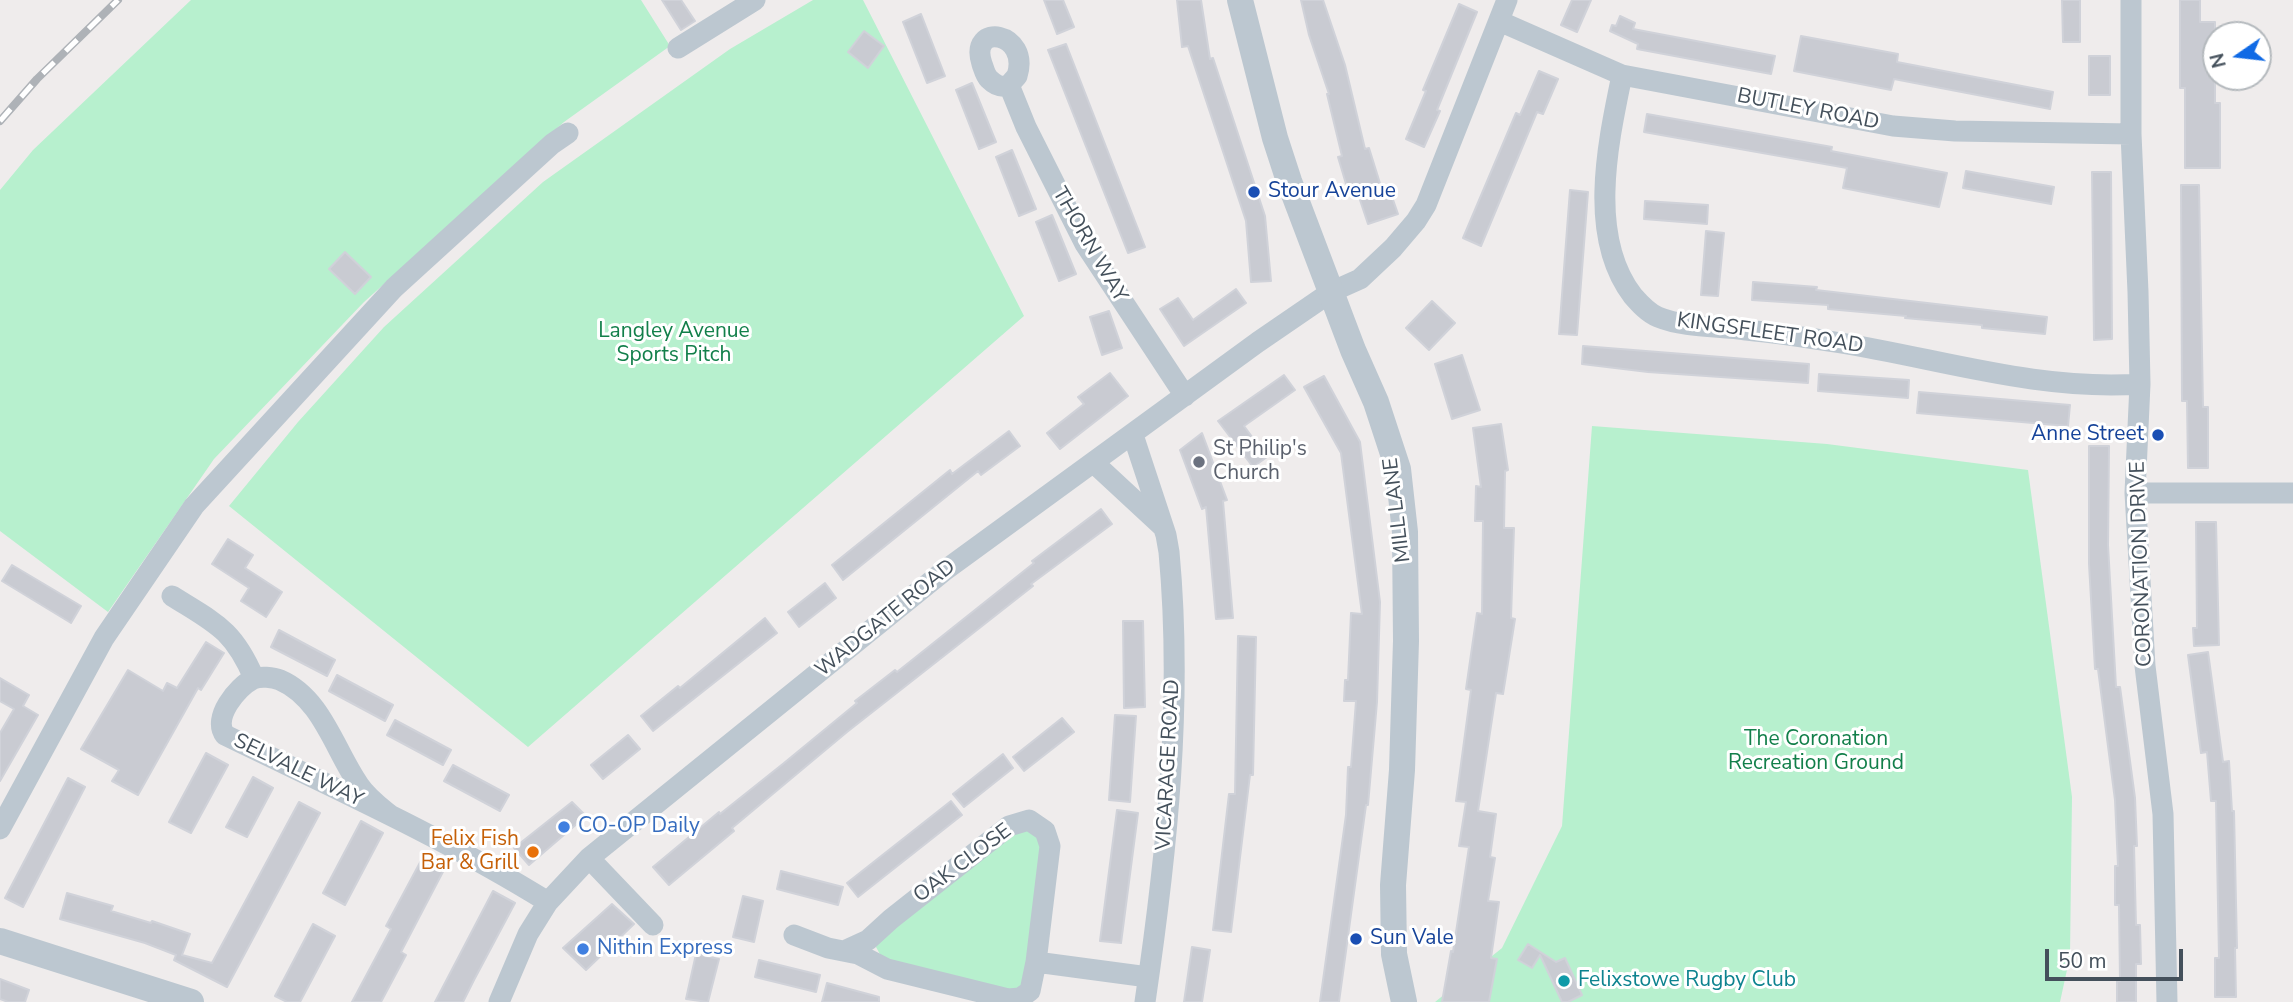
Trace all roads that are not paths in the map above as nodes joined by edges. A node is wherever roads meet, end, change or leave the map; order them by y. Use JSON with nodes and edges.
{"nodes":[{"id":1,"x":755,"y":0,"type":"edge"},
{"id":2,"x":1240,"y":0,"type":"edge"},
{"id":3,"x":1507,"y":0,"type":"edge"},
{"id":4,"x":2132,"y":0,"type":"edge"},
{"id":5,"x":1499,"y":21,"type":"junction"},
{"id":6,"x":678,"y":48,"type":"dead end"},
{"id":7,"x":1622,"y":75,"type":"junction"},
{"id":8,"x":1009,"y":85,"type":"dead end"},
{"id":9,"x":568,"y":133,"type":"dead end"},
{"id":10,"x":2131,"y":134,"type":"junction"},
{"id":11,"x":1331,"y":292,"type":"junction"},
{"id":12,"x":2140,"y":384,"type":"junction"},
{"id":13,"x":1185,"y":396,"type":"junction"},
{"id":14,"x":1133,"y":435,"type":"junction"},
{"id":15,"x":1094,"y":463,"type":"junction"},
{"id":16,"x":2135,"y":493,"type":"junction"},
{"id":17,"x":2293,"y":493,"type":"edge"},
{"id":18,"x":1164,"y":528,"type":"junction"},
{"id":19,"x":172,"y":596,"type":"dead end"},
{"id":20,"x":254,"y":678,"type":"junction"},
{"id":21,"x":390,"y":815,"type":"junction"},
{"id":22,"x":0,"y":830,"type":"edge"},
{"id":23,"x":589,"y":858,"type":"junction"},
{"id":24,"x":548,"y":902,"type":"junction"},
{"id":25,"x":653,"y":925,"type":"dead end"},
{"id":26,"x":794,"y":936,"type":"dead end"},
{"id":27,"x":0,"y":940,"type":"edge"},
{"id":28,"x":844,"y":951,"type":"junction"},
{"id":29,"x":1037,"y":962,"type":"junction"},
{"id":30,"x":1149,"y":977,"type":"junction"},
{"id":31,"x":191,"y":1002,"type":"edge"},
{"id":32,"x":499,"y":1002,"type":"edge"},
{"id":33,"x":1145,"y":1002,"type":"edge"},
{"id":34,"x":1404,"y":1002,"type":"edge"},
{"id":35,"x":2167,"y":1002,"type":"edge"}],
"edges":[{"from":1,"to":6,"type":"street"},
{"from":2,"to":11,"type":"street","name":"MILL LANE"},
{"from":3,"to":5,"type":"street"},
{"from":4,"to":10,"type":"street","name":"CORONATION DRIVE"},
{"from":5,"to":7,"type":"street","name":"BUTLEY ROAD"},
{"from":5,"to":11,"type":"street"},
{"from":7,"to":10,"type":"street","name":"BUTLEY ROAD"},
{"from":7,"to":12,"type":"street","name":"KINGSFLEET ROAD"},
{"from":8,"to":13,"type":"street","name":"THORN WAY"},
{"from":9,"to":22,"type":"street"},
{"from":10,"to":12,"type":"street","name":"CORONATION DRIVE"},
{"from":11,"to":13,"type":"street","name":"WADGATE ROAD"},
{"from":11,"to":34,"type":"street","name":"MILL LANE"},
{"from":12,"to":16,"type":"street","name":"CORONATION DRIVE"},
{"from":13,"to":14,"type":"street","name":"WADGATE ROAD"},
{"from":14,"to":15,"type":"street","name":"WADGATE ROAD"},
{"from":14,"to":18,"type":"street","name":"VICARAGE ROAD"},
{"from":15,"to":18,"type":"street"},
{"from":15,"to":23,"type":"street","name":"WADGATE ROAD"},
{"from":16,"to":17,"type":"street"},
{"from":16,"to":35,"type":"street","name":"CORONATION DRIVE"},
{"from":18,"to":30,"type":"street","name":"VICARAGE ROAD"},
{"from":19,"to":20,"type":"street"},
{"from":20,"to":21,"type":"street","name":"SELVALE WAY"},
{"from":20,"to":21,"type":"street","name":"SELVALE WAY"},
{"from":21,"to":24,"type":"street","name":"SELVALE WAY"},
{"from":23,"to":24,"type":"street","name":"WADGATE ROAD"},
{"from":23,"to":25,"type":"street"},
{"from":24,"to":32,"type":"street","name":"WADGATE ROAD"},
{"from":26,"to":28,"type":"street","name":"OAK CLOSE"},
{"from":27,"to":31,"type":"street"},
{"from":28,"to":29,"type":"street","name":"OAK CLOSE"},
{"from":28,"to":29,"type":"street","name":"OAK CLOSE"},
{"from":29,"to":30,"type":"street"},
{"from":30,"to":33,"type":"street","name":"VICARAGE ROAD"}]}
